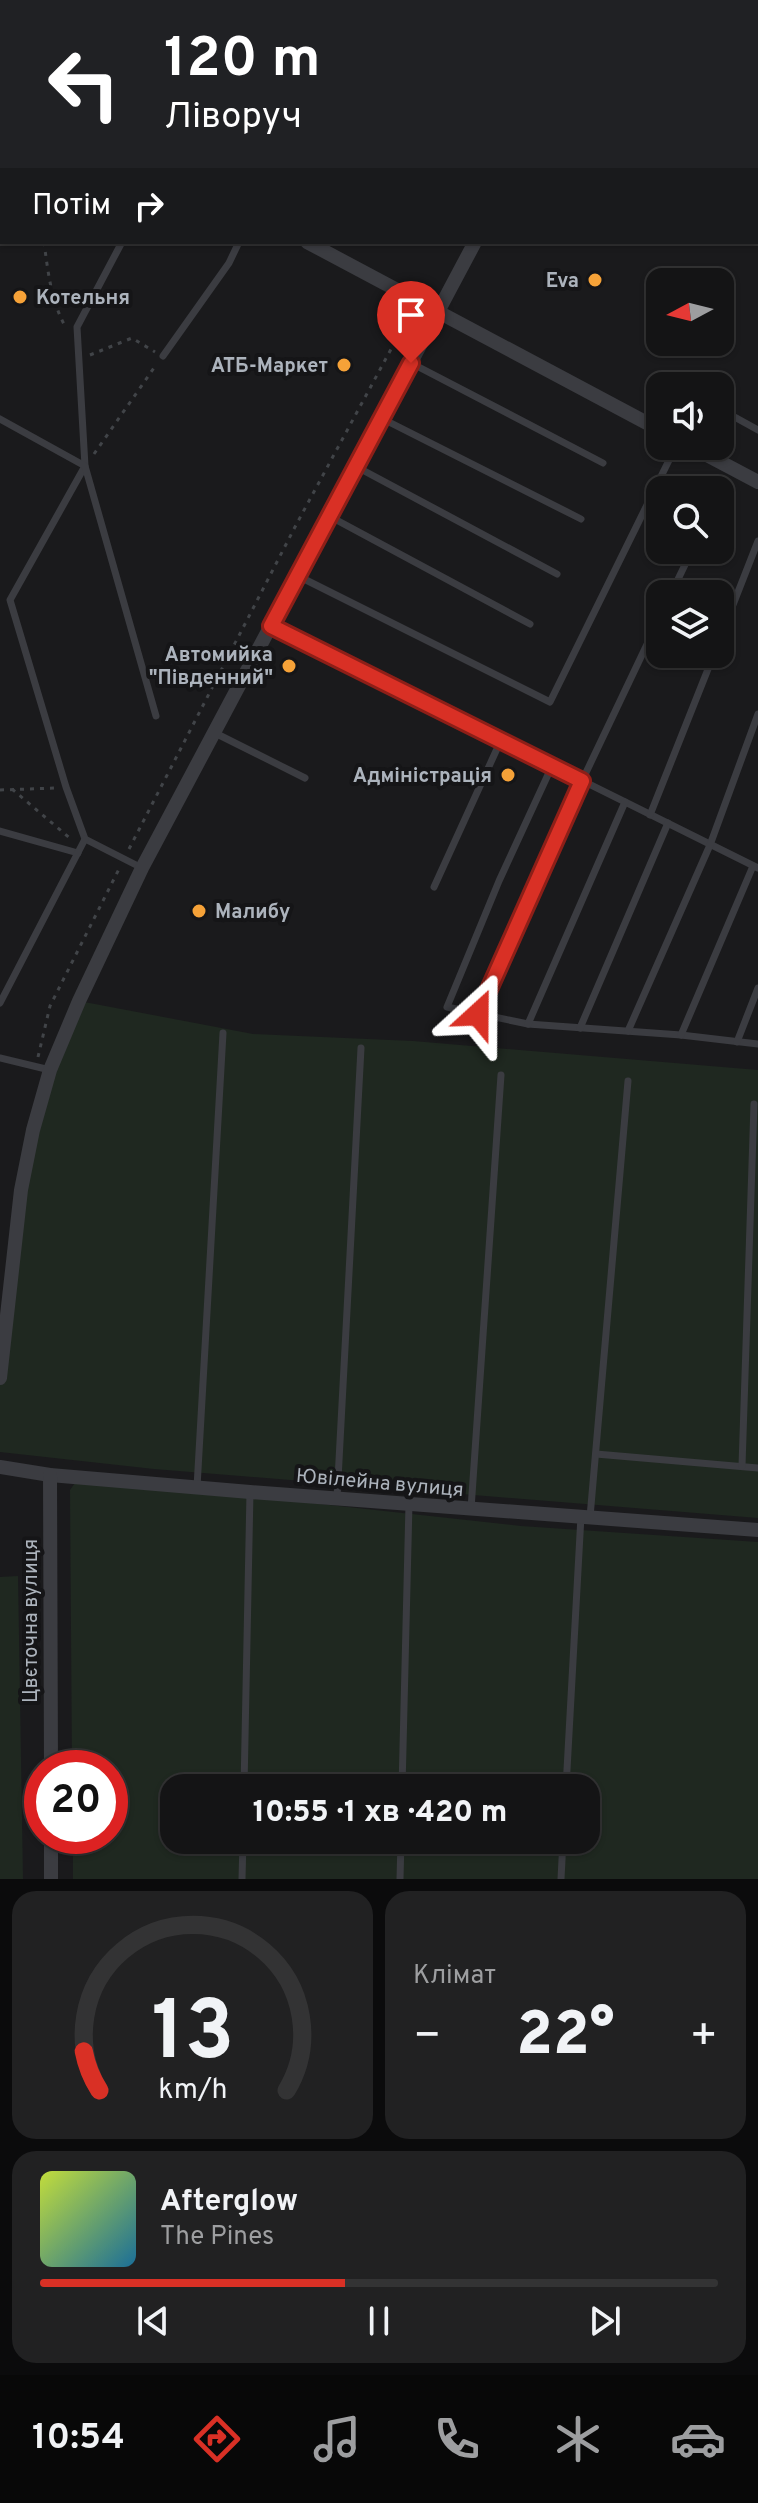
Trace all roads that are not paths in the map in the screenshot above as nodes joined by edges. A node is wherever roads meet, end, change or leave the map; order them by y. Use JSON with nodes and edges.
{"nodes":[{"id":1,"x":121,"y":244,"type":"edge"},
{"id":2,"x":238,"y":244,"type":"edge"},
{"id":3,"x":311,"y":244,"type":"edge"},
{"id":4,"x":474,"y":244,"type":"edge"},
{"id":5,"x":436,"y":312,"type":"junction"},
{"id":6,"x":163,"y":356,"type":"road end"},
{"id":7,"x":411,"y":363,"type":"junction"},
{"id":8,"x":734,"y":417,"type":"edge"},
{"id":9,"x":381,"y":418,"type":"junction"},
{"id":10,"x":0,"y":419,"type":"edge"},
{"id":11,"x":646,"y":423,"type":"edge"},
{"id":12,"x":758,"y":430,"type":"edge"},
{"id":13,"x":669,"y":460,"type":"edge"},
{"id":14,"x":716,"y":460,"type":"edge"},
{"id":15,"x":603,"y":463,"type":"dead end"},
{"id":16,"x":85,"y":466,"type":"junction"},
{"id":17,"x":355,"y":466,"type":"junction"},
{"id":18,"x":758,"y":482,"type":"edge"},
{"id":19,"x":329,"y":516,"type":"junction"},
{"id":20,"x":581,"y":519,"type":"dead end"},
{"id":21,"x":758,"y":541,"type":"edge"},
{"id":22,"x":557,"y":574,"type":"dead end"},
{"id":23,"x":298,"y":576,"type":"junction"},
{"id":24,"x":734,"y":602,"type":"edge"},
{"id":25,"x":530,"y":624,"type":"dead end"},
{"id":26,"x":271,"y":626,"type":"junction"},
{"id":27,"x":646,"y":646,"type":"edge"},
{"id":28,"x":708,"y":668,"type":"edge"},
{"id":29,"x":758,"y":714,"type":"edge"},
{"id":30,"x":156,"y":716,"type":"dead end"},
{"id":31,"x":215,"y":733,"type":"junction"},
{"id":32,"x":501,"y":740,"type":"junction"},
{"id":33,"x":552,"y":766,"type":"junction"},
{"id":34,"x":305,"y":778,"type":"dead end"},
{"id":35,"x":582,"y":781,"type":"junction"},
{"id":36,"x":625,"y":802,"type":"junction"},
{"id":37,"x":650,"y":815,"type":"junction"},
{"id":38,"x":668,"y":823,"type":"junction"},
{"id":39,"x":0,"y":831,"type":"edge"},
{"id":40,"x":85,"y":839,"type":"junction"},
{"id":41,"x":710,"y":845,"type":"junction"},
{"id":42,"x":80,"y":850,"type":"junction"},
{"id":43,"x":755,"y":867,"type":"edge"},
{"id":44,"x":142,"y":868,"type":"junction"},
{"id":45,"x":434,"y":887,"type":"dead end"},
{"id":46,"x":758,"y":988,"type":"edge"},
{"id":47,"x":0,"y":1003,"type":"edge"},
{"id":48,"x":478,"y":1014,"type":"junction"},
{"id":49,"x":528,"y":1024,"type":"junction"},
{"id":50,"x":580,"y":1028,"type":"junction"},
{"id":51,"x":628,"y":1031,"type":"junction"},
{"id":52,"x":223,"y":1033,"type":"dead end"},
{"id":53,"x":681,"y":1035,"type":"junction"},
{"id":54,"x":737,"y":1042,"type":"junction"},
{"id":55,"x":758,"y":1044,"type":"edge"},
{"id":56,"x":361,"y":1048,"type":"dead end"},
{"id":57,"x":0,"y":1058,"type":"edge"},
{"id":58,"x":50,"y":1070,"type":"junction"},
{"id":59,"x":501,"y":1075,"type":"dead end"},
{"id":60,"x":628,"y":1081,"type":"dead end"},
{"id":61,"x":754,"y":1104,"type":"dead end"},
{"id":62,"x":0,"y":1378,"type":"edge"},
{"id":63,"x":596,"y":1454,"type":"junction"},
{"id":64,"x":742,"y":1466,"type":"junction"},
{"id":65,"x":0,"y":1467,"type":"edge"},
{"id":66,"x":758,"y":1468,"type":"edge"},
{"id":67,"x":50,"y":1475,"type":"junction"},
{"id":68,"x":197,"y":1487,"type":"junction"},
{"id":69,"x":250,"y":1492,"type":"junction"},
{"id":70,"x":337,"y":1498,"type":"junction"},
{"id":71,"x":409,"y":1504,"type":"junction"},
{"id":72,"x":471,"y":1509,"type":"junction"},
{"id":73,"x":586,"y":1516,"type":"junction"},
{"id":74,"x":758,"y":1530,"type":"edge"},
{"id":75,"x":51,"y":1750,"type":"edge"},
{"id":76,"x":244,"y":1774,"type":"edge"},
{"id":77,"x":402,"y":1774,"type":"edge"},
{"id":78,"x":567,"y":1774,"type":"edge"},
{"id":79,"x":51,"y":1854,"type":"edge"},
{"id":80,"x":243,"y":1854,"type":"edge"},
{"id":81,"x":401,"y":1854,"type":"edge"},
{"id":82,"x":562,"y":1854,"type":"edge"},
{"id":83,"x":51,"y":1879,"type":"edge"},
{"id":84,"x":242,"y":1879,"type":"edge"},
{"id":85,"x":400,"y":1879,"type":"edge"},
{"id":86,"x":561,"y":1879,"type":"edge"}],
"edges":[{"from":1,"to":16,"type":"lane"},
{"from":2,"to":6,"type":"lane"},
{"from":3,"to":5,"type":"street"},
{"from":4,"to":5,"type":"street"},
{"from":5,"to":7,"type":"street"},
{"from":5,"to":11,"type":"street"},
{"from":7,"to":9,"type":"street"},
{"from":7,"to":15,"type":"lane"},
{"from":8,"to":12,"type":"lane"},
{"from":9,"to":17,"type":"street"},
{"from":9,"to":20,"type":"lane"},
{"from":10,"to":16,"type":"lane"},
{"from":13,"to":23,"type":"lane"},
{"from":14,"to":18,"type":"street"},
{"from":16,"to":30,"type":"lane"},
{"from":16,"to":40,"type":"lane"},
{"from":17,"to":19,"type":"street"},
{"from":17,"to":22,"type":"lane"},
{"from":19,"to":23,"type":"street"},
{"from":19,"to":25,"type":"lane"},
{"from":21,"to":24,"type":"lane"},
{"from":23,"to":26,"type":"street"},
{"from":26,"to":31,"type":"street"},
{"from":26,"to":32,"type":"lane"},
{"from":27,"to":35,"type":"lane"},
{"from":28,"to":37,"type":"lane"},
{"from":29,"to":41,"type":"lane"},
{"from":31,"to":34,"type":"lane"},
{"from":31,"to":44,"type":"street"},
{"from":32,"to":33,"type":"lane"},
{"from":32,"to":45,"type":"lane"},
{"from":33,"to":35,"type":"lane"},
{"from":33,"to":48,"type":"lane"},
{"from":35,"to":36,"type":"lane"},
{"from":35,"to":48,"type":"lane"},
{"from":36,"to":37,"type":"lane"},
{"from":36,"to":49,"type":"lane"},
{"from":37,"to":38,"type":"lane"},
{"from":38,"to":41,"type":"lane"},
{"from":38,"to":50,"type":"lane"},
{"from":39,"to":42,"type":"lane"},
{"from":40,"to":42,"type":"lane"},
{"from":40,"to":44,"type":"lane"},
{"from":41,"to":43,"type":"lane"},
{"from":41,"to":51,"type":"lane"},
{"from":42,"to":47,"type":"lane"},
{"from":43,"to":53,"type":"lane"},
{"from":44,"to":58,"type":"street"},
{"from":46,"to":54,"type":"lane"},
{"from":48,"to":49,"type":"lane"},
{"from":49,"to":50,"type":"lane"},
{"from":50,"to":51,"type":"lane"},
{"from":51,"to":53,"type":"lane"},
{"from":52,"to":68,"type":"lane"},
{"from":53,"to":54,"type":"lane"},
{"from":54,"to":55,"type":"lane"},
{"from":56,"to":70,"type":"lane"},
{"from":57,"to":58,"type":"lane"},
{"from":58,"to":62,"type":"street"},
{"from":59,"to":72,"type":"lane"},
{"from":60,"to":63,"type":"lane"},
{"from":61,"to":64,"type":"lane"},
{"from":63,"to":64,"type":"lane"},
{"from":63,"to":73,"type":"lane"},
{"from":64,"to":66,"type":"lane"},
{"from":65,"to":67,"type":"street","name":"Ювілейна вулиця"},
{"from":67,"to":68,"type":"street","name":"Ювілейна вулиця"},
{"from":67,"to":75,"type":"street","name":"Цвєточна вулиця"},
{"from":68,"to":69,"type":"street","name":"Ювілейна вулиця"},
{"from":69,"to":70,"type":"street","name":"Ювілейна вулиця"},
{"from":69,"to":76,"type":"lane"},
{"from":70,"to":71,"type":"street","name":"Ювілейна вулиця"},
{"from":71,"to":72,"type":"street","name":"Ювілейна вулиця"},
{"from":71,"to":77,"type":"lane"},
{"from":72,"to":73,"type":"street","name":"Ювілейна вулиця"},
{"from":73,"to":74,"type":"street","name":"Ювілейна вулиця"},
{"from":73,"to":78,"type":"lane"},
{"from":79,"to":83,"type":"street"},
{"from":80,"to":84,"type":"lane"},
{"from":81,"to":85,"type":"lane"},
{"from":82,"to":86,"type":"lane"}]}
